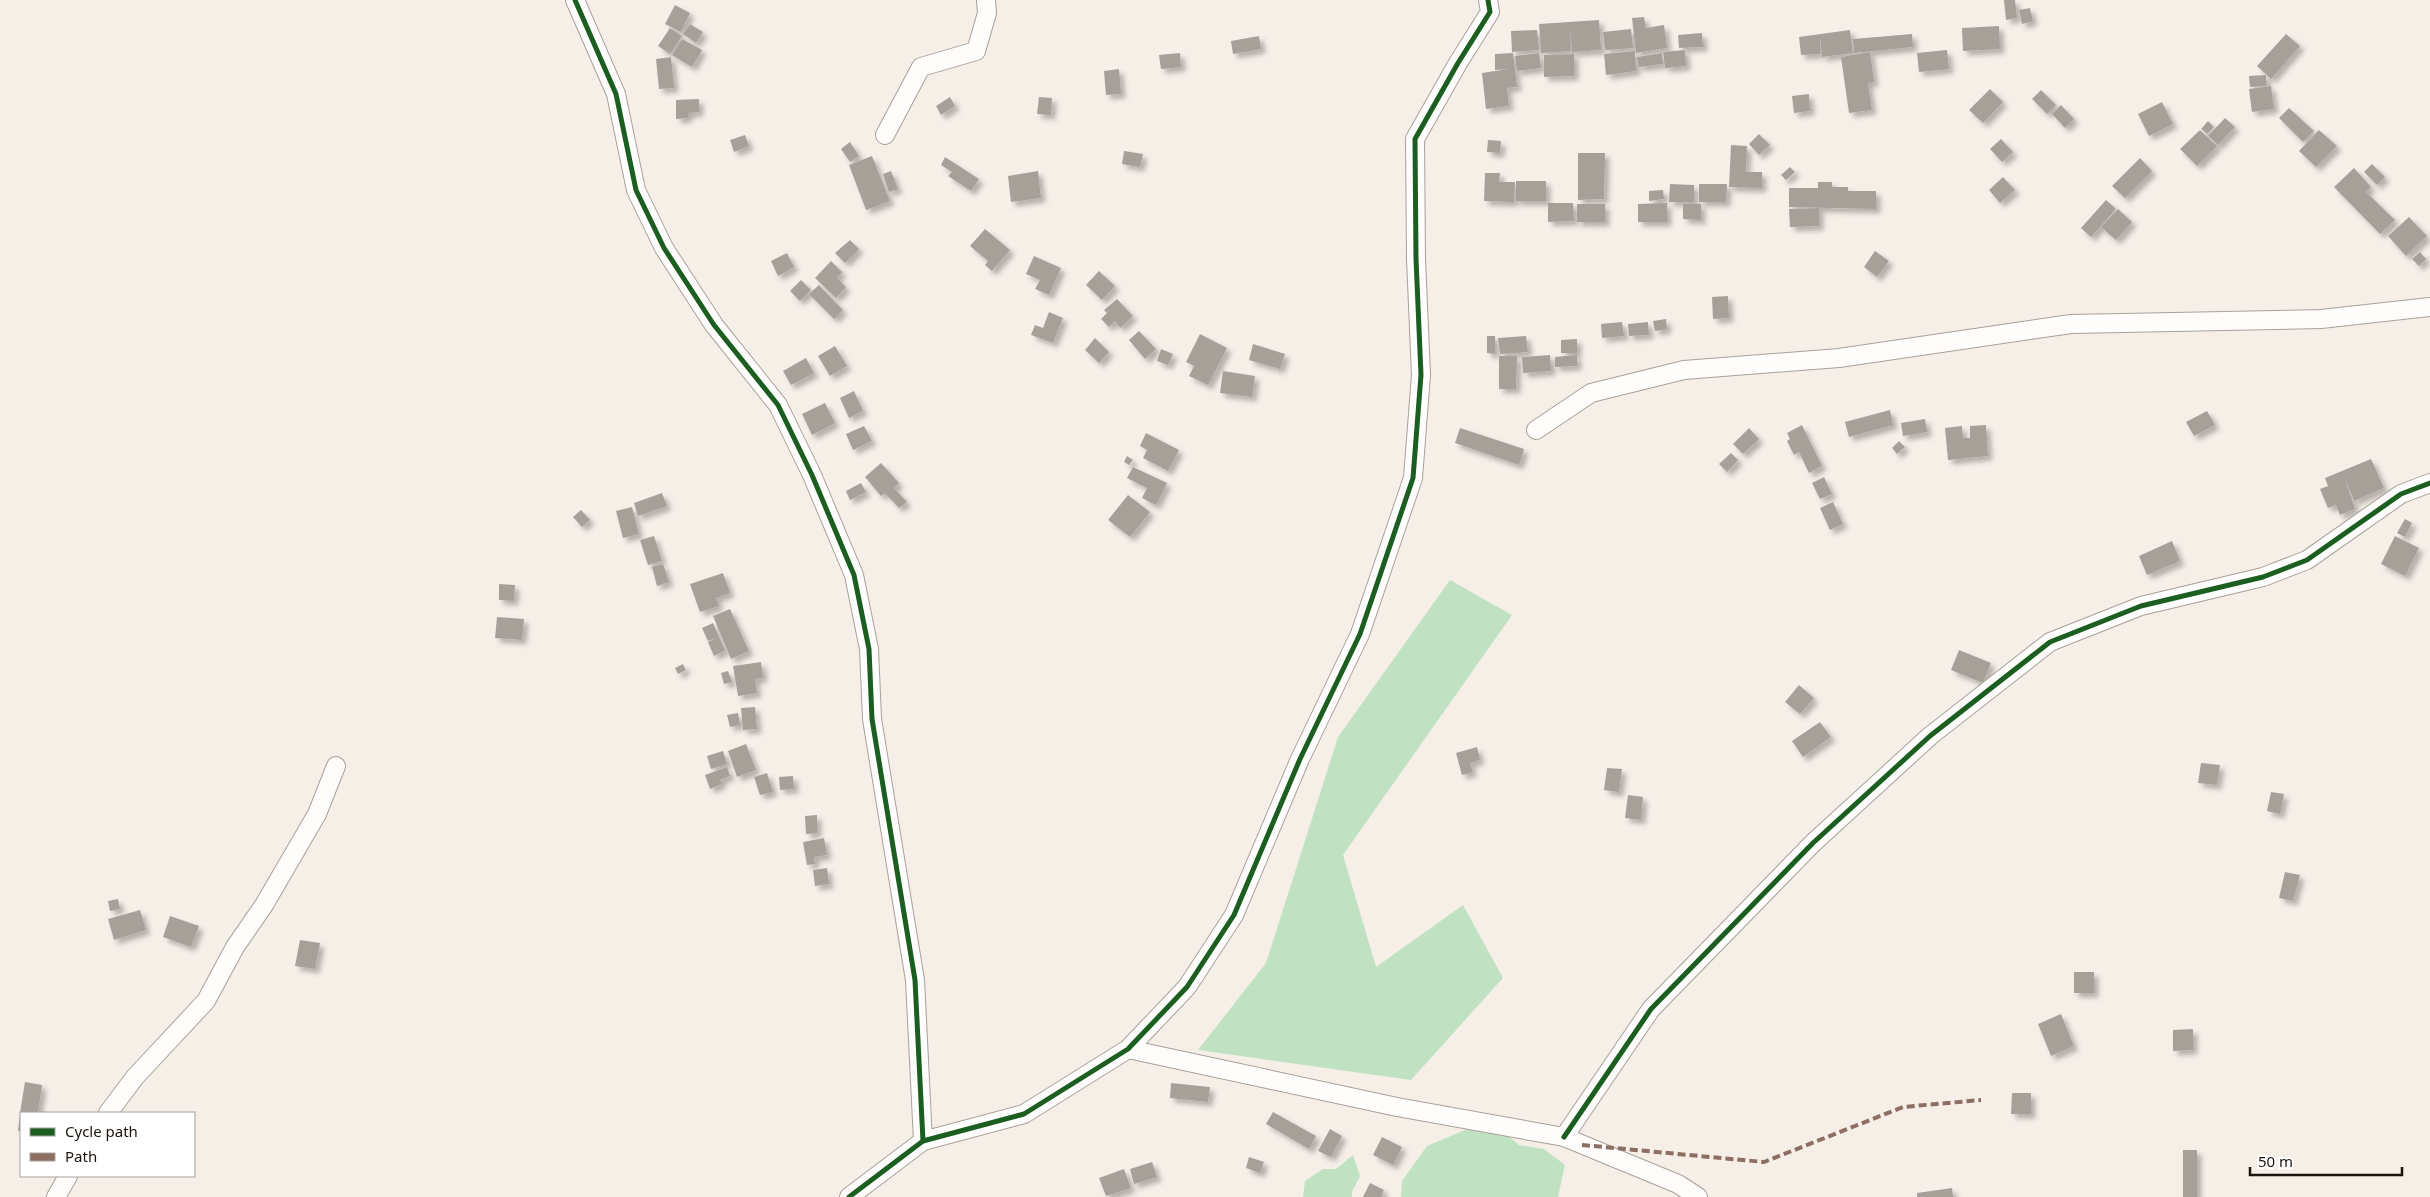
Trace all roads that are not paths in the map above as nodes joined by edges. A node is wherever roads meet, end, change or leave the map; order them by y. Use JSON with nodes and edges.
{"nodes":[{"id":1,"x":575,"y":0,"type":"edge"},
{"id":2,"x":986,"y":0,"type":"edge"},
{"id":3,"x":1488,"y":0,"type":"edge"},
{"id":4,"x":885,"y":135,"type":"dead end"},
{"id":5,"x":2430,"y":307,"type":"edge"},
{"id":6,"x":1536,"y":430,"type":"dead end"},
{"id":7,"x":2430,"y":483,"type":"edge"},
{"id":8,"x":336,"y":766,"type":"dead end"},
{"id":9,"x":1128,"y":1049,"type":"junction"},
{"id":10,"x":109,"y":1112,"type":"edge"},
{"id":11,"x":1564,"y":1137,"type":"junction"},
{"id":12,"x":923,"y":1141,"type":"junction"},
{"id":13,"x":67,"y":1177,"type":"edge"},
{"id":14,"x":56,"y":1197,"type":"edge"},
{"id":15,"x":848,"y":1197,"type":"edge"},
{"id":16,"x":1698,"y":1197,"type":"edge"}],
"edges":[{"from":1,"to":12,"type":"street"},
{"from":2,"to":4,"type":"street"},
{"from":3,"to":9,"type":"street"},
{"from":5,"to":6,"type":"street"},
{"from":7,"to":11,"type":"street"},
{"from":8,"to":10,"type":"street"},
{"from":9,"to":11,"type":"street"},
{"from":9,"to":12,"type":"street"},
{"from":11,"to":16,"type":"street"},
{"from":12,"to":15,"type":"street"},
{"from":13,"to":14,"type":"street"}]}
